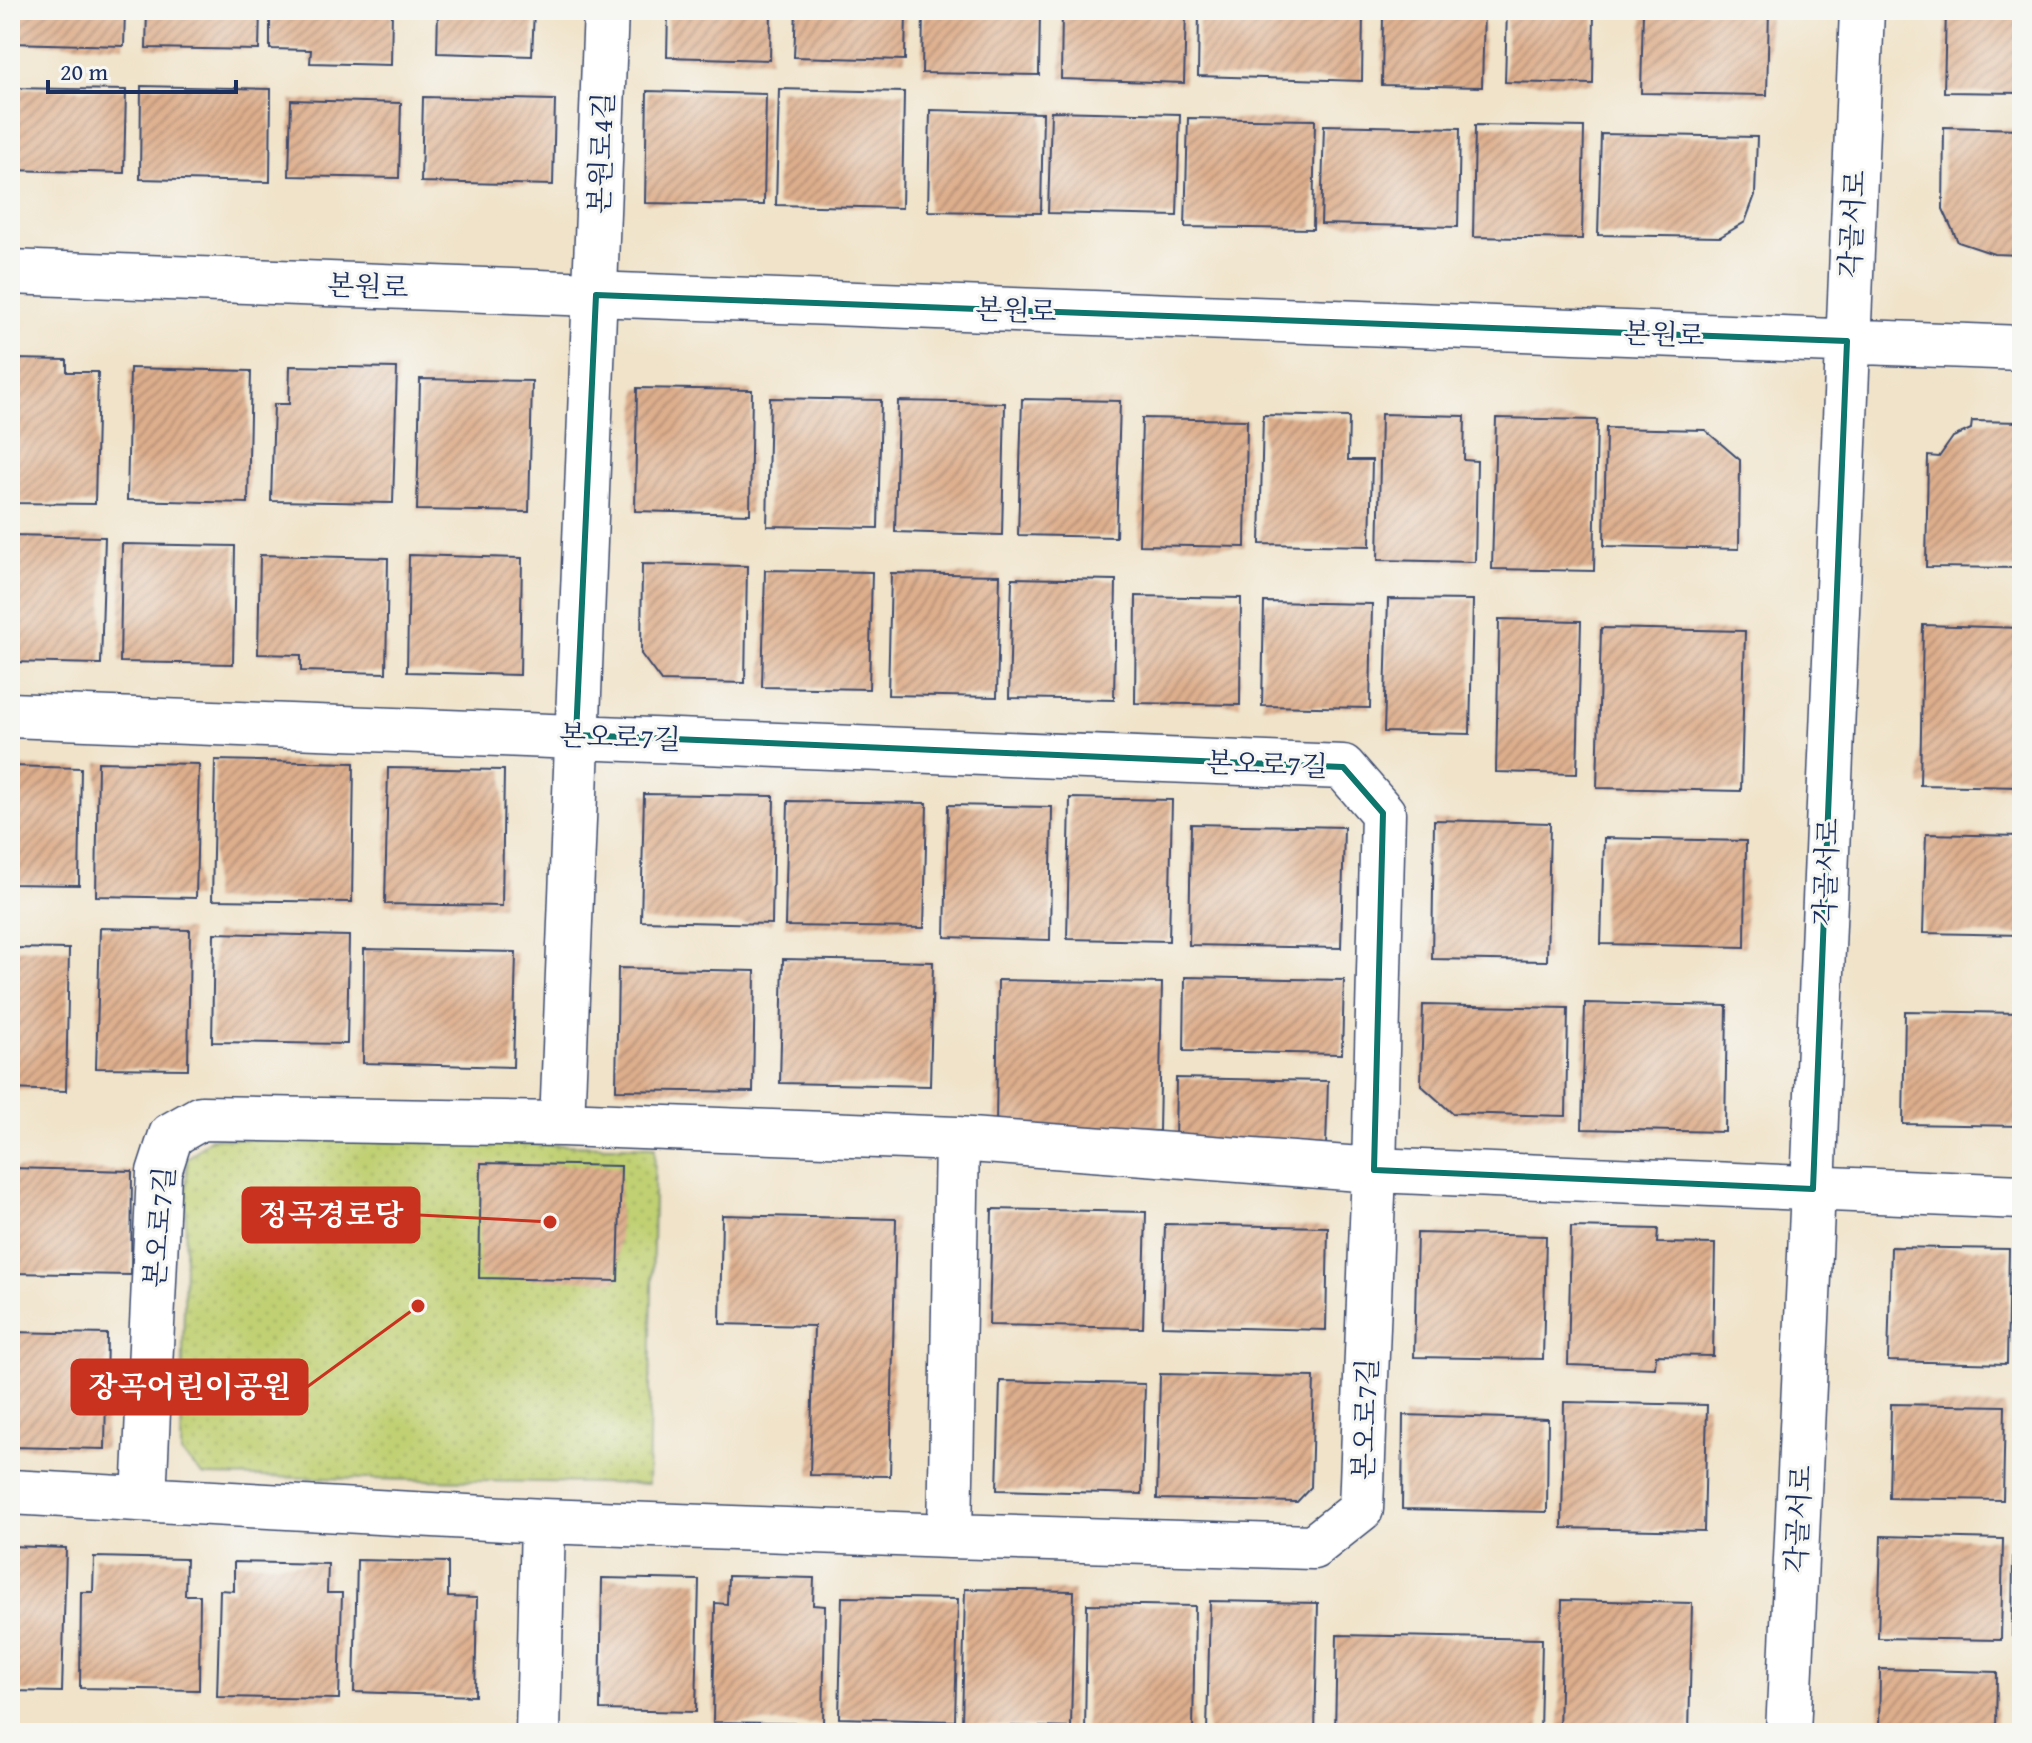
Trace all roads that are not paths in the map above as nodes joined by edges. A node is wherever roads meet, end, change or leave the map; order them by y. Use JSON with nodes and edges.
{"nodes":[{"id":1,"x":606,"y":10,"type":"edge"},
{"id":2,"x":1862,"y":10,"type":"edge"},
{"id":3,"x":10,"y":272,"type":"edge"},
{"id":4,"x":596,"y":295,"type":"junction"},
{"id":5,"x":1847,"y":341,"type":"junction"},
{"id":6,"x":2022,"y":348,"type":"edge"},
{"id":7,"x":10,"y":715,"type":"edge"},
{"id":8,"x":576,"y":735,"type":"junction"},
{"id":9,"x":562,"y":1124,"type":"junction"},
{"id":10,"x":957,"y":1139,"type":"junction"},
{"id":11,"x":1374,"y":1170,"type":"junction"},
{"id":12,"x":1813,"y":1189,"type":"junction"},
{"id":13,"x":2022,"y":1197,"type":"edge"},
{"id":14,"x":10,"y":1492,"type":"edge"},
{"id":15,"x":144,"y":1499,"type":"junction"},
{"id":16,"x":543,"y":1521,"type":"junction"},
{"id":17,"x":950,"y":1536,"type":"junction"},
{"id":18,"x":538,"y":1733,"type":"edge"},
{"id":19,"x":1788,"y":1733,"type":"edge"}],
"edges":[{"from":1,"to":4,"type":"street","name":"본원로4길"},
{"from":2,"to":5,"type":"street","name":"각골서로"},
{"from":3,"to":4,"type":"street","name":"본원로"},
{"from":4,"to":5,"type":"street","name":"본원로"},
{"from":4,"to":8,"type":"street","name":"본원로4길"},
{"from":5,"to":6,"type":"street","name":"본원로"},
{"from":5,"to":12,"type":"street","name":"각골서로"},
{"from":7,"to":8,"type":"street","name":"본오로7길"},
{"from":8,"to":9,"type":"street","name":"본원로4길"},
{"from":8,"to":11,"type":"street","name":"본오로7길"},
{"from":9,"to":10,"type":"street","name":"본오로7길"},
{"from":9,"to":15,"type":"street","name":"본오로7길"},
{"from":10,"to":11,"type":"street","name":"본오로7길"},
{"from":10,"to":17,"type":"street"},
{"from":11,"to":12,"type":"street","name":"본오로7길"},
{"from":11,"to":17,"type":"street","name":"본오로7길"},
{"from":12,"to":13,"type":"street","name":"본오로7길"},
{"from":12,"to":19,"type":"street","name":"각골서로"},
{"from":14,"to":15,"type":"street","name":"본오로7길"},
{"from":15,"to":16,"type":"street","name":"본오로7길"},
{"from":16,"to":17,"type":"street","name":"본오로7길"},
{"from":16,"to":18,"type":"street"}]}
